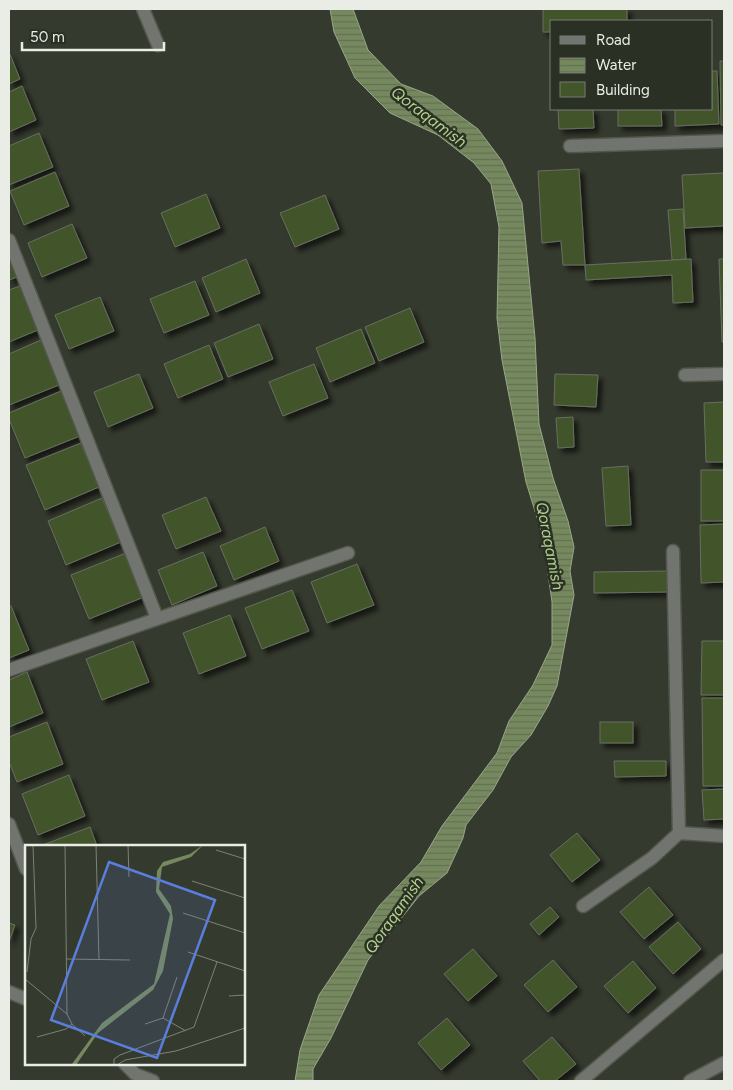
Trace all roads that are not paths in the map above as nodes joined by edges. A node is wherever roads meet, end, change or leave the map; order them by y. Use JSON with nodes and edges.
{"nodes":[{"id":1,"x":143,"y":9,"type":"edge"},
{"id":2,"x":158,"y":45,"type":"dead end"},
{"id":3,"x":724,"y":141,"type":"edge"},
{"id":4,"x":570,"y":146,"type":"dead end"},
{"id":5,"x":9,"y":240,"type":"edge"},
{"id":6,"x":724,"y":374,"type":"edge"},
{"id":7,"x":685,"y":375,"type":"dead end"},
{"id":8,"x":673,"y":551,"type":"dead end"},
{"id":9,"x":348,"y":553,"type":"dead end"},
{"id":10,"x":157,"y":618,"type":"junction"},
{"id":11,"x":9,"y":670,"type":"edge"},
{"id":12,"x":9,"y":824,"type":"edge"},
{"id":13,"x":679,"y":833,"type":"junction"},
{"id":14,"x":724,"y":836,"type":"edge"},
{"id":15,"x":25,"y":866,"type":"edge"},
{"id":16,"x":583,"y":906,"type":"dead end"},
{"id":17,"x":724,"y":960,"type":"edge"},
{"id":18,"x":9,"y":992,"type":"edge"},
{"id":19,"x":25,"y":999,"type":"edge"},
{"id":20,"x":724,"y":1063,"type":"edge"},
{"id":21,"x":127,"y":1065,"type":"edge"},
{"id":22,"x":134,"y":1078,"type":"edge"},
{"id":23,"x":153,"y":1081,"type":"edge"},
{"id":24,"x":581,"y":1081,"type":"edge"},
{"id":25,"x":690,"y":1081,"type":"edge"}],
"edges":[{"from":1,"to":2,"type":"street"},
{"from":3,"to":4,"type":"street"},
{"from":5,"to":10,"type":"street"},
{"from":6,"to":7,"type":"street"},
{"from":8,"to":13,"type":"street"},
{"from":9,"to":10,"type":"street"},
{"from":10,"to":11,"type":"street"},
{"from":12,"to":15,"type":"street"},
{"from":13,"to":14,"type":"street"},
{"from":13,"to":16,"type":"street"},
{"from":17,"to":24,"type":"street"},
{"from":18,"to":19,"type":"street"},
{"from":20,"to":25,"type":"street"},
{"from":21,"to":22,"type":"street"},
{"from":22,"to":23,"type":"street"}]}
